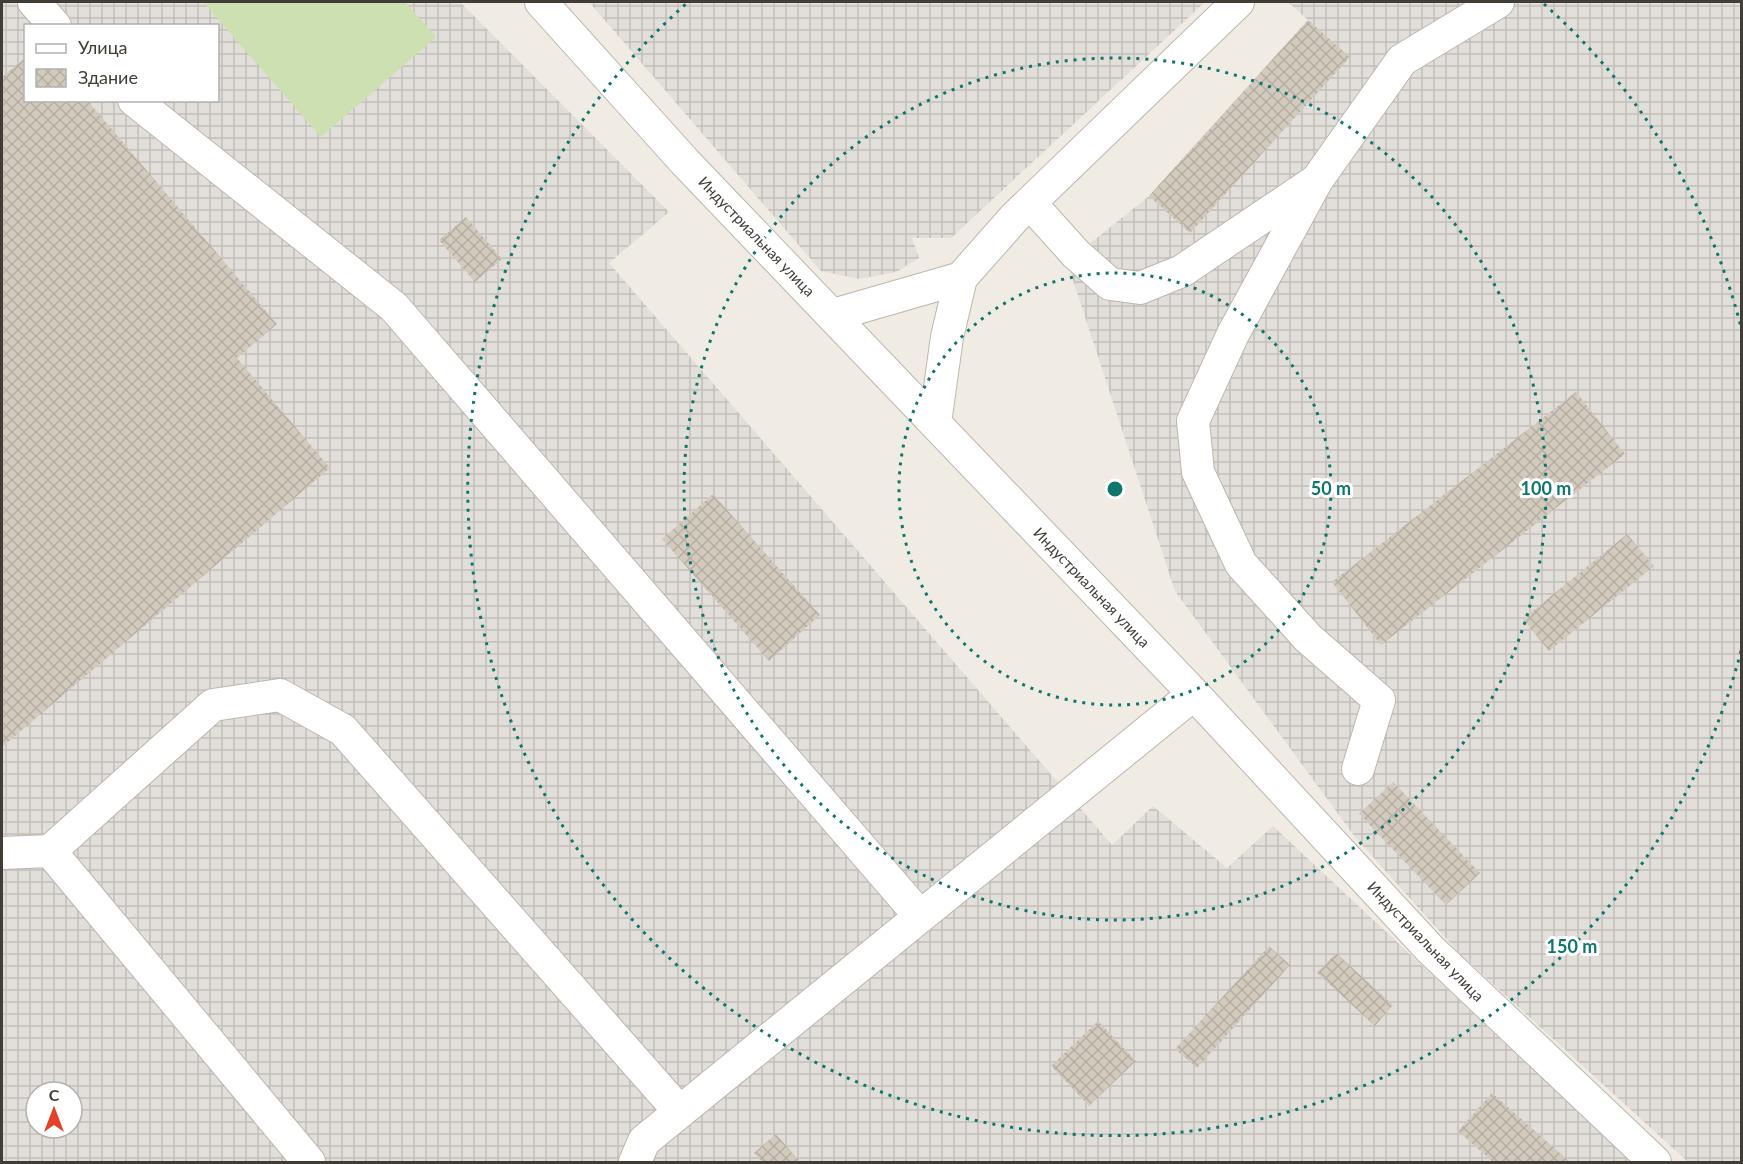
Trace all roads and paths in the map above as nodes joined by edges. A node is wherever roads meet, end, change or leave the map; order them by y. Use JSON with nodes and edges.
{"nodes":[{"id":1,"x":34,"y":2,"type":"edge"},
{"id":2,"x":541,"y":2,"type":"edge"},
{"id":3,"x":1238,"y":2,"type":"edge"},
{"id":4,"x":1498,"y":2,"type":"edge"},
{"id":5,"x":53,"y":24,"type":"edge"},
{"id":6,"x":137,"y":102,"type":"edge"},
{"id":7,"x":1317,"y":180,"type":"junction"},
{"id":8,"x":1030,"y":203,"type":"junction"},
{"id":9,"x":961,"y":278,"type":"junction"},
{"id":10,"x":833,"y":315,"type":"junction"},
{"id":11,"x":935,"y":423,"type":"junction"},
{"id":12,"x":1194,"y":694,"type":"junction"},
{"id":13,"x":1358,"y":769,"type":"dead end"},
{"id":14,"x":50,"y":851,"type":"junction"},
{"id":15,"x":2,"y":853,"type":"edge"},
{"id":16,"x":920,"y":916,"type":"junction"},
{"id":17,"x":680,"y":1112,"type":"junction"},
{"id":18,"x":309,"y":1162,"type":"edge"},
{"id":19,"x":634,"y":1162,"type":"edge"},
{"id":20,"x":1655,"y":1162,"type":"edge"}],
"edges":[{"from":1,"to":5,"type":"street"},
{"from":2,"to":10,"type":"street","name":"Индустриальная улица"},
{"from":3,"to":8,"type":"street"},
{"from":4,"to":7,"type":"street"},
{"from":6,"to":16,"type":"street"},
{"from":7,"to":8,"type":"street"},
{"from":7,"to":13,"type":"street"},
{"from":8,"to":9,"type":"street"},
{"from":9,"to":10,"type":"street"},
{"from":9,"to":11,"type":"street"},
{"from":10,"to":11,"type":"street","name":"Индустриальная улица"},
{"from":11,"to":12,"type":"street","name":"Индустриальная улица"},
{"from":12,"to":16,"type":"street"},
{"from":12,"to":20,"type":"street","name":"Индустриальная улица"},
{"from":14,"to":15,"type":"street"},
{"from":14,"to":17,"type":"street"},
{"from":14,"to":18,"type":"street"},
{"from":16,"to":17,"type":"street"},
{"from":17,"to":19,"type":"street"}]}
